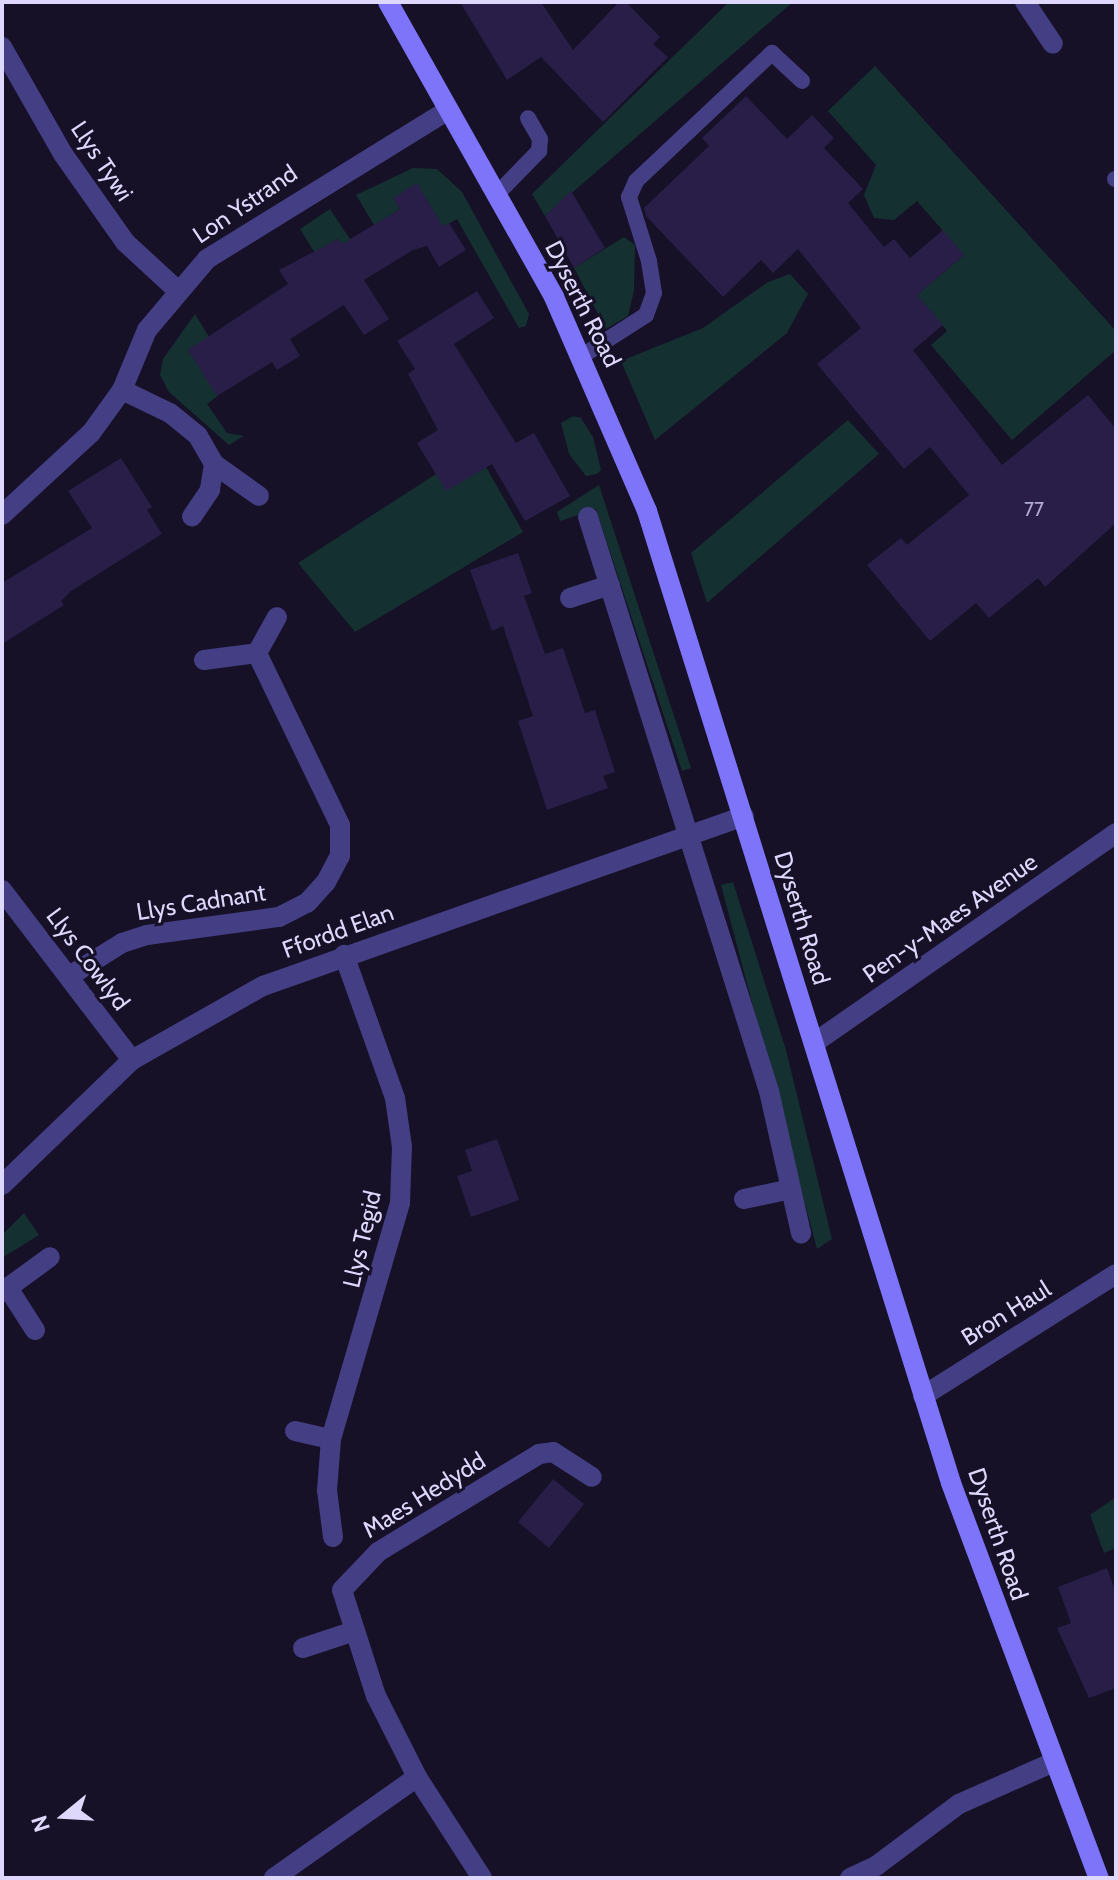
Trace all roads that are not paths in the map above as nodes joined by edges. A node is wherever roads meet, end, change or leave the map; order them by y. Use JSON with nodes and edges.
{"nodes":[{"id":1,"x":388,"y":2,"type":"edge"},
{"id":2,"x":1025,"y":2,"type":"edge"},
{"id":3,"x":1053,"y":44,"type":"dead end"},
{"id":4,"x":2,"y":47,"type":"edge"},
{"id":5,"x":802,"y":81,"type":"dead end"},
{"id":6,"x":448,"y":110,"type":"junction"},
{"id":7,"x":528,"y":118,"type":"dead end"},
{"id":8,"x":496,"y":195,"type":"junction"},
{"id":9,"x":177,"y":290,"type":"junction"},
{"id":10,"x":582,"y":356,"type":"junction"},
{"id":11,"x":122,"y":390,"type":"junction"},
{"id":12,"x":214,"y":464,"type":"junction"},
{"id":13,"x":259,"y":496,"type":"dead end"},
{"id":14,"x":2,"y":515,"type":"edge"},
{"id":15,"x":192,"y":517,"type":"dead end"},
{"id":16,"x":588,"y":517,"type":"dead end"},
{"id":17,"x":610,"y":585,"type":"junction"},
{"id":18,"x":570,"y":598,"type":"dead end"},
{"id":19,"x":277,"y":617,"type":"dead end"},
{"id":20,"x":257,"y":653,"type":"junction"},
{"id":21,"x":204,"y":660,"type":"dead end"},
{"id":22,"x":744,"y":816,"type":"junction"},
{"id":23,"x":1116,"y":833,"type":"edge"},
{"id":24,"x":690,"y":834,"type":"junction"},
{"id":25,"x":2,"y":890,"type":"edge"},
{"id":26,"x":344,"y":955,"type":"junction"},
{"id":27,"x":71,"y":975,"type":"junction"},
{"id":28,"x":814,"y":1043,"type":"junction"},
{"id":29,"x":132,"y":1060,"type":"junction"},
{"id":30,"x":2,"y":1185,"type":"edge"},
{"id":31,"x":791,"y":1189,"type":"junction"},
{"id":32,"x":744,"y":1199,"type":"dead end"},
{"id":33,"x":801,"y":1233,"type":"dead end"},
{"id":34,"x":50,"y":1257,"type":"dead end"},
{"id":35,"x":1116,"y":1274,"type":"edge"},
{"id":36,"x":5,"y":1290,"type":"edge"},
{"id":37,"x":35,"y":1330,"type":"dead end"},
{"id":38,"x":923,"y":1396,"type":"junction"},
{"id":39,"x":295,"y":1431,"type":"dead end"},
{"id":40,"x":331,"y":1439,"type":"junction"},
{"id":41,"x":592,"y":1477,"type":"dead end"},
{"id":42,"x":333,"y":1537,"type":"dead end"},
{"id":43,"x":351,"y":1632,"type":"junction"},
{"id":44,"x":303,"y":1648,"type":"dead end"},
{"id":45,"x":1054,"y":1762,"type":"junction"},
{"id":46,"x":417,"y":1777,"type":"junction"},
{"id":47,"x":284,"y":1874,"type":"edge"},
{"id":48,"x":482,"y":1878,"type":"edge"},
{"id":49,"x":850,"y":1878,"type":"edge"},
{"id":50,"x":1099,"y":1878,"type":"edge"}],
"edges":[{"from":1,"to":6,"type":"main road","name":"Dyserth Road"},
{"from":2,"to":3,"type":"street"},
{"from":4,"to":9,"type":"street","name":"Llys Tywi"},
{"from":5,"to":10,"type":"lane"},
{"from":6,"to":8,"type":"main road","name":"Dyserth Road"},
{"from":6,"to":9,"type":"street","name":"Lon Ystrand"},
{"from":7,"to":8,"type":"lane"},
{"from":8,"to":10,"type":"main road","name":"Dyserth Road"},
{"from":9,"to":11,"type":"street","name":"Lon Ystrand"},
{"from":10,"to":22,"type":"main road","name":"Dyserth Road"},
{"from":11,"to":12,"type":"street"},
{"from":11,"to":14,"type":"street","name":"Lon Ystrand"},
{"from":12,"to":13,"type":"street"},
{"from":12,"to":15,"type":"street"},
{"from":16,"to":17,"type":"street"},
{"from":17,"to":18,"type":"street"},
{"from":17,"to":24,"type":"street"},
{"from":19,"to":20,"type":"street"},
{"from":20,"to":21,"type":"street"},
{"from":20,"to":27,"type":"street","name":"Llys Cadnant"},
{"from":22,"to":24,"type":"street","name":"Ffordd Elan"},
{"from":22,"to":28,"type":"main road","name":"Dyserth Road"},
{"from":23,"to":28,"type":"street","name":"Pen-y-Maes Avenue"},
{"from":24,"to":26,"type":"street","name":"Ffordd Elan"},
{"from":24,"to":31,"type":"street"},
{"from":25,"to":27,"type":"street","name":"Llys Cowlyd"},
{"from":26,"to":29,"type":"street","name":"Ffordd Elan"},
{"from":26,"to":40,"type":"street","name":"Llys Tegid"},
{"from":27,"to":29,"type":"street","name":"Llys Cowlyd"},
{"from":28,"to":38,"type":"main road","name":"Dyserth Road"},
{"from":29,"to":30,"type":"street","name":"Ffordd Elan"},
{"from":31,"to":32,"type":"street"},
{"from":31,"to":33,"type":"street"},
{"from":34,"to":36,"type":"street"},
{"from":35,"to":38,"type":"street","name":"Bron Haul"},
{"from":36,"to":37,"type":"street"},
{"from":38,"to":45,"type":"main road","name":"Dyserth Road"},
{"from":39,"to":40,"type":"street"},
{"from":40,"to":42,"type":"street","name":"Llys Tegid"},
{"from":41,"to":43,"type":"street","name":"Maes Hedydd"},
{"from":43,"to":44,"type":"street"},
{"from":43,"to":46,"type":"street","name":"Maes Hedydd"},
{"from":45,"to":49,"type":"street"},
{"from":45,"to":50,"type":"main road","name":"Dyserth Road"},
{"from":46,"to":47,"type":"street"},
{"from":46,"to":48,"type":"street","name":"Maes Hedydd"}]}
